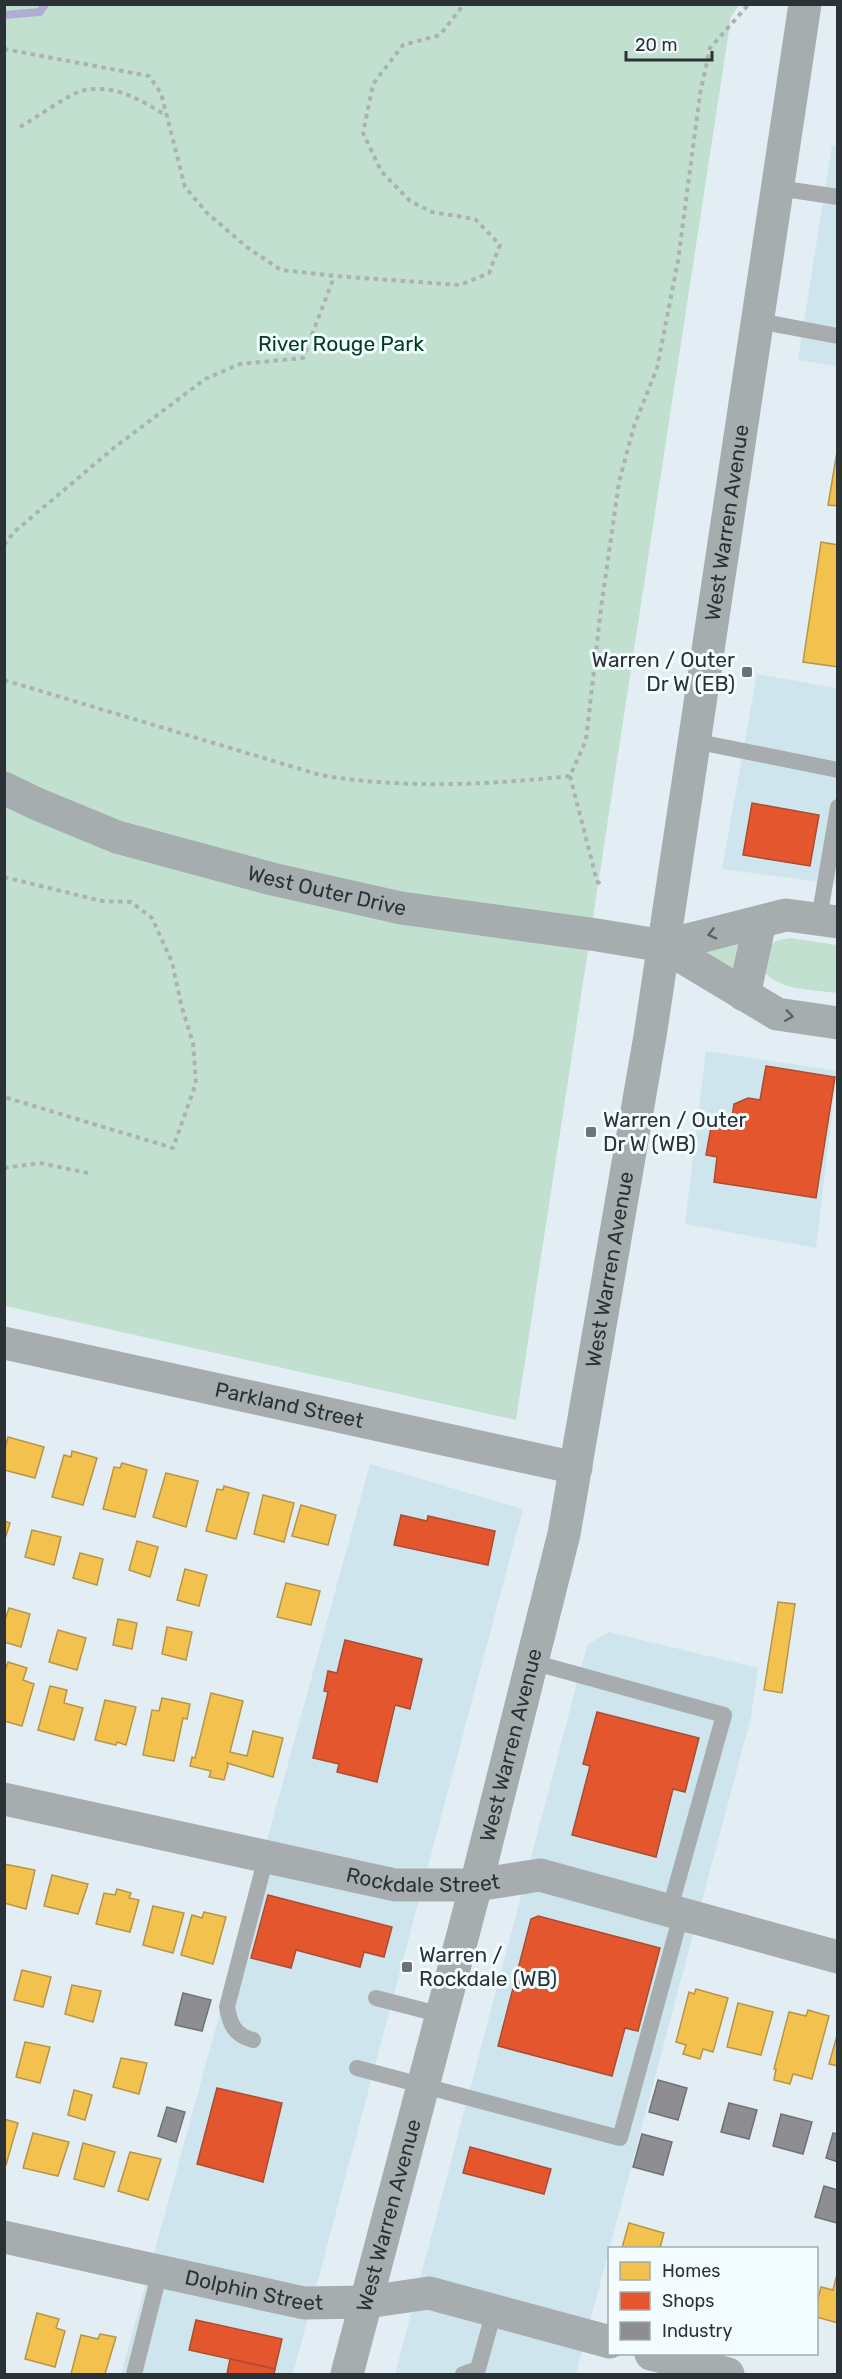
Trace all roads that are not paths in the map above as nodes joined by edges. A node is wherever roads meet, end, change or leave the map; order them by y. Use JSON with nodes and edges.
{"nodes":[{"id":1,"x":805,"y":4,"type":"edge"},
{"id":2,"x":778,"y":188,"type":"junction"},
{"id":3,"x":837,"y":197,"type":"edge"},
{"id":4,"x":758,"y":321,"type":"junction"},
{"id":5,"x":837,"y":336,"type":"edge"},
{"id":6,"x":694,"y":741,"type":"junction"},
{"id":7,"x":837,"y":770,"type":"edge"},
{"id":8,"x":4,"y":788,"type":"edge"},
{"id":9,"x":837,"y":807,"type":"edge"},
{"id":10,"x":828,"y":921,"type":"edge"},
{"id":11,"x":760,"y":922,"type":"junction"},
{"id":12,"x":664,"y":946,"type":"junction"},
{"id":13,"x":744,"y":995,"type":"junction"},
{"id":14,"x":837,"y":1023,"type":"edge"},
{"id":15,"x":4,"y":1343,"type":"edge"},
{"id":16,"x":576,"y":1468,"type":"junction"},
{"id":17,"x":532,"y":1662,"type":"junction"},
{"id":18,"x":4,"y":1799,"type":"edge"},
{"id":19,"x":266,"y":1857,"type":"junction"},
{"id":20,"x":476,"y":1885,"type":"junction"},
{"id":21,"x":675,"y":1914,"type":"junction"},
{"id":22,"x":837,"y":1957,"type":"edge"},
{"id":23,"x":376,"y":1998,"type":"dead end"},
{"id":24,"x":442,"y":2014,"type":"junction"},
{"id":25,"x":253,"y":2040,"type":"dead end"},
{"id":26,"x":357,"y":2068,"type":"dead end"},
{"id":27,"x":423,"y":2086,"type":"junction"},
{"id":28,"x":4,"y":2237,"type":"edge"},
{"id":29,"x":160,"y":2271,"type":"junction"},
{"id":30,"x":367,"y":2302,"type":"junction"},
{"id":31,"x":494,"y":2311,"type":"junction"},
{"id":32,"x":608,"y":2342,"type":"edge"},
{"id":33,"x":655,"y":2355,"type":"edge"},
{"id":34,"x":134,"y":2374,"type":"edge"},
{"id":35,"x":347,"y":2374,"type":"edge"},
{"id":36,"x":463,"y":2374,"type":"edge"},
{"id":37,"x":728,"y":2374,"type":"edge"}],
"edges":[{"from":1,"to":2,"type":"main road","name":"West Warren Avenue"},
{"from":2,"to":3,"type":"lane"},
{"from":2,"to":4,"type":"main road","name":"West Warren Avenue"},
{"from":4,"to":5,"type":"lane"},
{"from":4,"to":6,"type":"main road","name":"West Warren Avenue"},
{"from":6,"to":7,"type":"lane"},
{"from":6,"to":12,"type":"main road","name":"West Warren Avenue"},
{"from":8,"to":12,"type":"main road","name":"West Outer Drive"},
{"from":9,"to":10,"type":"lane"},
{"from":10,"to":11,"type":"main road","name":"West Outer Drive"},
{"from":11,"to":12,"type":"main road","name":"West Outer Drive","one_way":true},
{"from":11,"to":13,"type":"main road"},
{"from":12,"to":13,"type":"main road","name":"West Outer Drive"},
{"from":12,"to":16,"type":"main road","name":"West Warren Avenue"},
{"from":13,"to":14,"type":"main road","name":"West Outer Drive","one_way":true},
{"from":15,"to":16,"type":"street","name":"Parkland Street"},
{"from":16,"to":17,"type":"main road","name":"West Warren Avenue"},
{"from":17,"to":20,"type":"main road","name":"West Warren Avenue"},
{"from":17,"to":21,"type":"lane"},
{"from":18,"to":19,"type":"street","name":"Rockdale Street"},
{"from":19,"to":20,"type":"street","name":"Rockdale Street"},
{"from":19,"to":25,"type":"lane"},
{"from":20,"to":21,"type":"street","name":"Rockdale Street"},
{"from":20,"to":24,"type":"main road","name":"West Warren Avenue"},
{"from":21,"to":22,"type":"street","name":"Rockdale Street"},
{"from":21,"to":27,"type":"lane"},
{"from":23,"to":24,"type":"lane"},
{"from":24,"to":27,"type":"main road","name":"West Warren Avenue"},
{"from":26,"to":27,"type":"lane"},
{"from":27,"to":30,"type":"main road","name":"West Warren Avenue"},
{"from":28,"to":29,"type":"street","name":"Dolphin Street"},
{"from":29,"to":30,"type":"street","name":"Dolphin Street"},
{"from":29,"to":34,"type":"lane"},
{"from":30,"to":31,"type":"street","name":"Dolphin Street"},
{"from":30,"to":35,"type":"main road","name":"West Warren Avenue"},
{"from":31,"to":32,"type":"street","name":"Dolphin Street"},
{"from":31,"to":36,"type":"lane"},
{"from":33,"to":37,"type":"street"}]}
